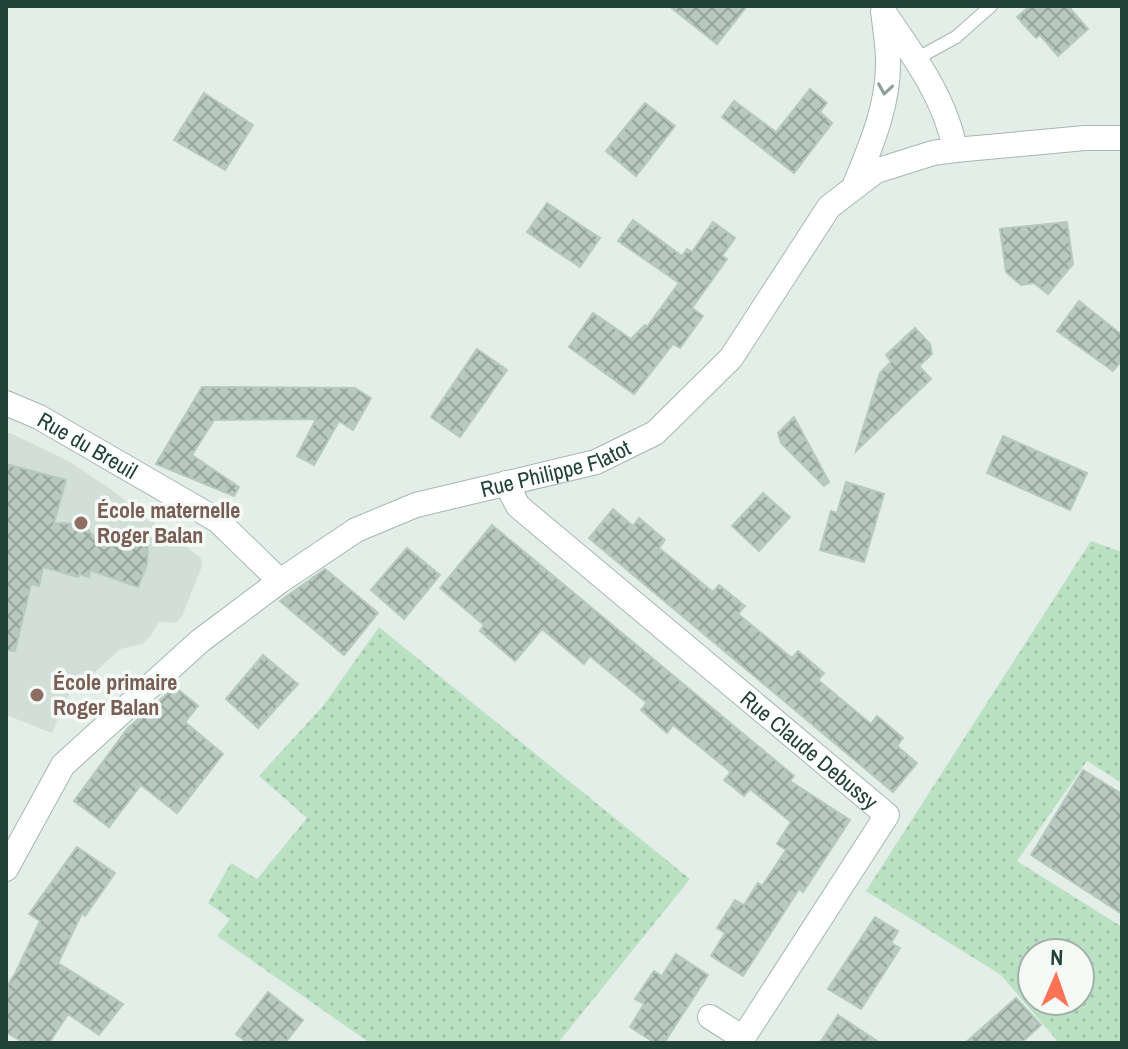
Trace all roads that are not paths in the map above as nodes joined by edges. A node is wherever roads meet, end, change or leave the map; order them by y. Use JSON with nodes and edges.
{"nodes":[{"id":1,"x":991,"y":6,"type":"edge"},
{"id":2,"x":882,"y":9,"type":"edge"},
{"id":3,"x":916,"y":59,"type":"junction"},
{"id":4,"x":1122,"y":138,"type":"edge"},
{"id":5,"x":955,"y":150,"type":"junction"},
{"id":6,"x":854,"y":188,"type":"junction"},
{"id":7,"x":6,"y":403,"type":"edge"},
{"id":8,"x":506,"y":483,"type":"junction"},
{"id":9,"x":280,"y":581,"type":"junction"},
{"id":10,"x":6,"y":869,"type":"edge"},
{"id":11,"x":710,"y":1017,"type":"dead end"}],
"edges":[{"from":1,"to":3,"type":"lane"},
{"from":2,"to":3,"type":"street"},
{"from":2,"to":6,"type":"street","one_way":true},
{"from":3,"to":5,"type":"street"},
{"from":4,"to":5,"type":"street","name":"Rue Philippe Flatot"},
{"from":5,"to":6,"type":"street","name":"Rue Philippe Flatot"},
{"from":6,"to":8,"type":"street","name":"Rue Philippe Flatot"},
{"from":7,"to":9,"type":"street","name":"Rue du Breuil"},
{"from":8,"to":9,"type":"street","name":"Rue Philippe Flatot"},
{"from":8,"to":11,"type":"street","name":"Rue Claude Debussy"},
{"from":9,"to":10,"type":"street","name":"Rue Philippe Flatot"}]}
